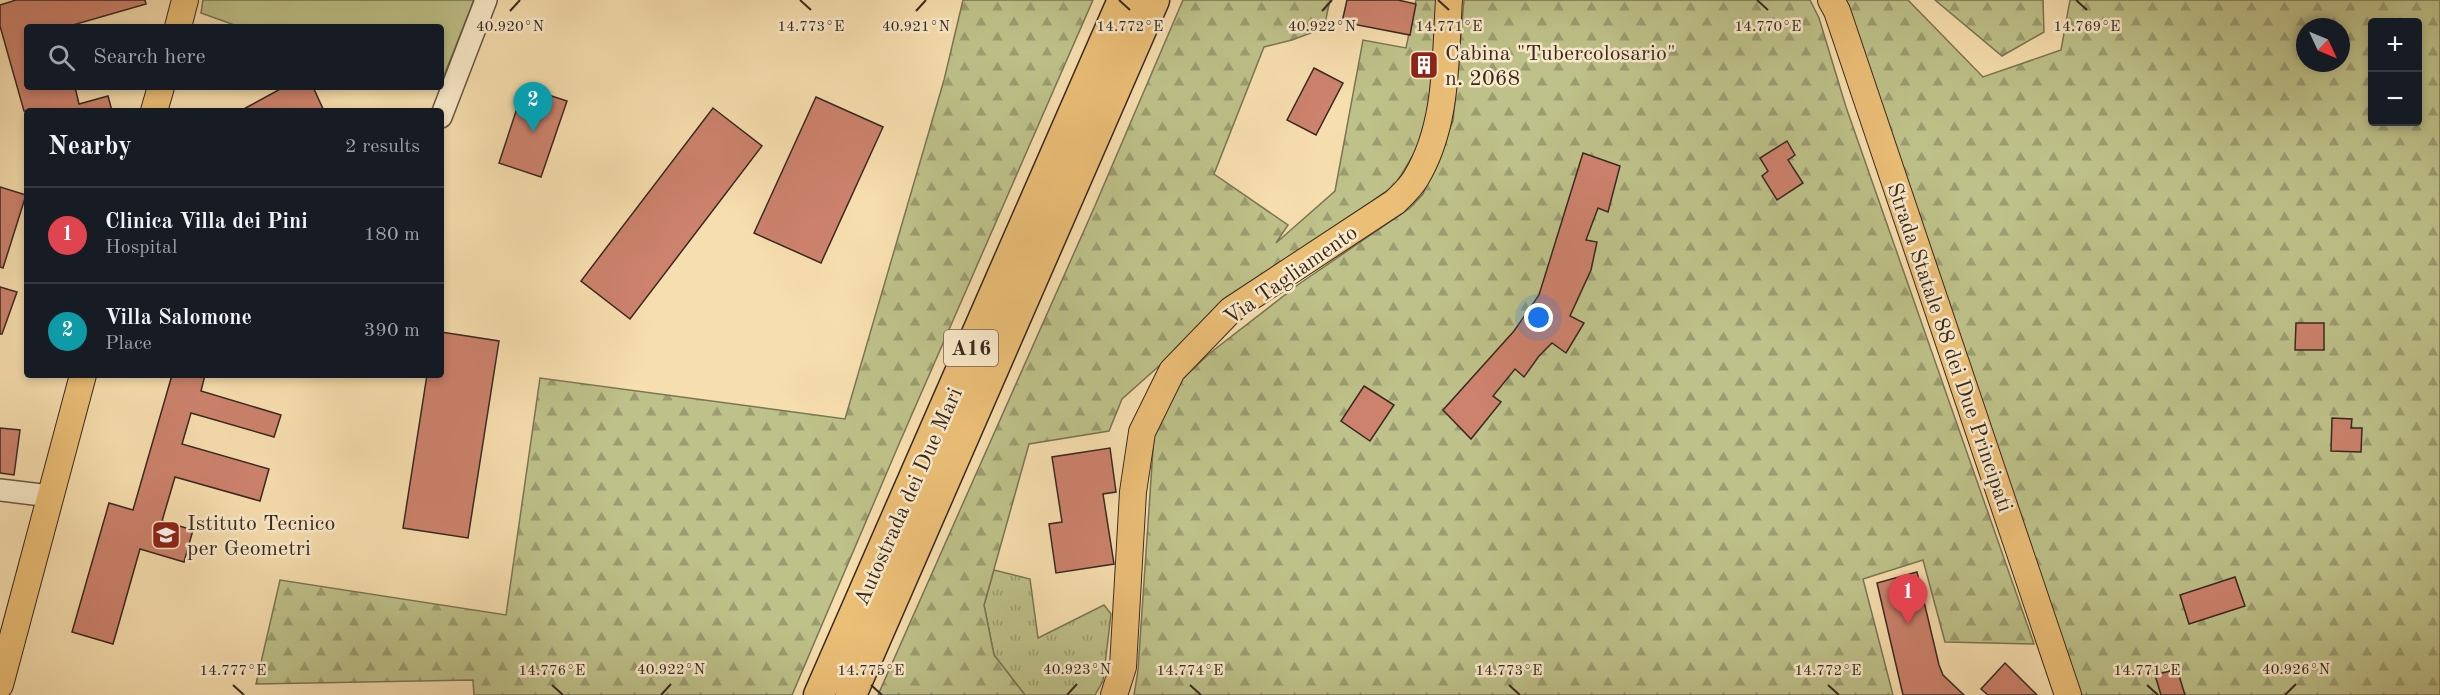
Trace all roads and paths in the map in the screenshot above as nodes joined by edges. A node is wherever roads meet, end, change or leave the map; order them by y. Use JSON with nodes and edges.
{"nodes":[{"id":1,"x":185,"y":0,"type":"edge"},
{"id":2,"x":486,"y":0,"type":"edge"},
{"id":3,"x":1123,"y":0,"type":"edge"},
{"id":4,"x":1154,"y":0,"type":"edge"},
{"id":5,"x":1449,"y":0,"type":"edge"},
{"id":6,"x":1831,"y":0,"type":"edge"},
{"id":7,"x":179,"y":24,"type":"edge"},
{"id":8,"x":160,"y":90,"type":"edge"},
{"id":9,"x":155,"y":108,"type":"edge"},
{"id":10,"x":444,"y":109,"type":"edge"},
{"id":11,"x":82,"y":378,"type":"edge"},
{"id":12,"x":0,"y":490,"type":"edge"},
{"id":13,"x":50,"y":496,"type":"junction"},
{"id":14,"x":0,"y":685,"type":"edge"},
{"id":15,"x":819,"y":695,"type":"edge"},
{"id":16,"x":851,"y":695,"type":"edge"},
{"id":17,"x":1113,"y":695,"type":"edge"},
{"id":18,"x":2068,"y":695,"type":"edge"}],
"edges":[{"from":1,"to":7,"type":"main road"},
{"from":2,"to":10,"type":"street"},
{"from":3,"to":15,"type":"highway","name":"Autostrada dei Due Mari","number":"A16"},
{"from":4,"to":16,"type":"highway","name":"Autostrada dei Due Mari","number":"A16"},
{"from":5,"to":17,"type":"main road","name":"Via Tagliamento"},
{"from":6,"to":18,"type":"main road","name":"Strada Statale 88 dei Due Principati"},
{"from":8,"to":9,"type":"main road"},
{"from":11,"to":13,"type":"main road"},
{"from":12,"to":13,"type":"street"},
{"from":13,"to":14,"type":"main road"}]}
